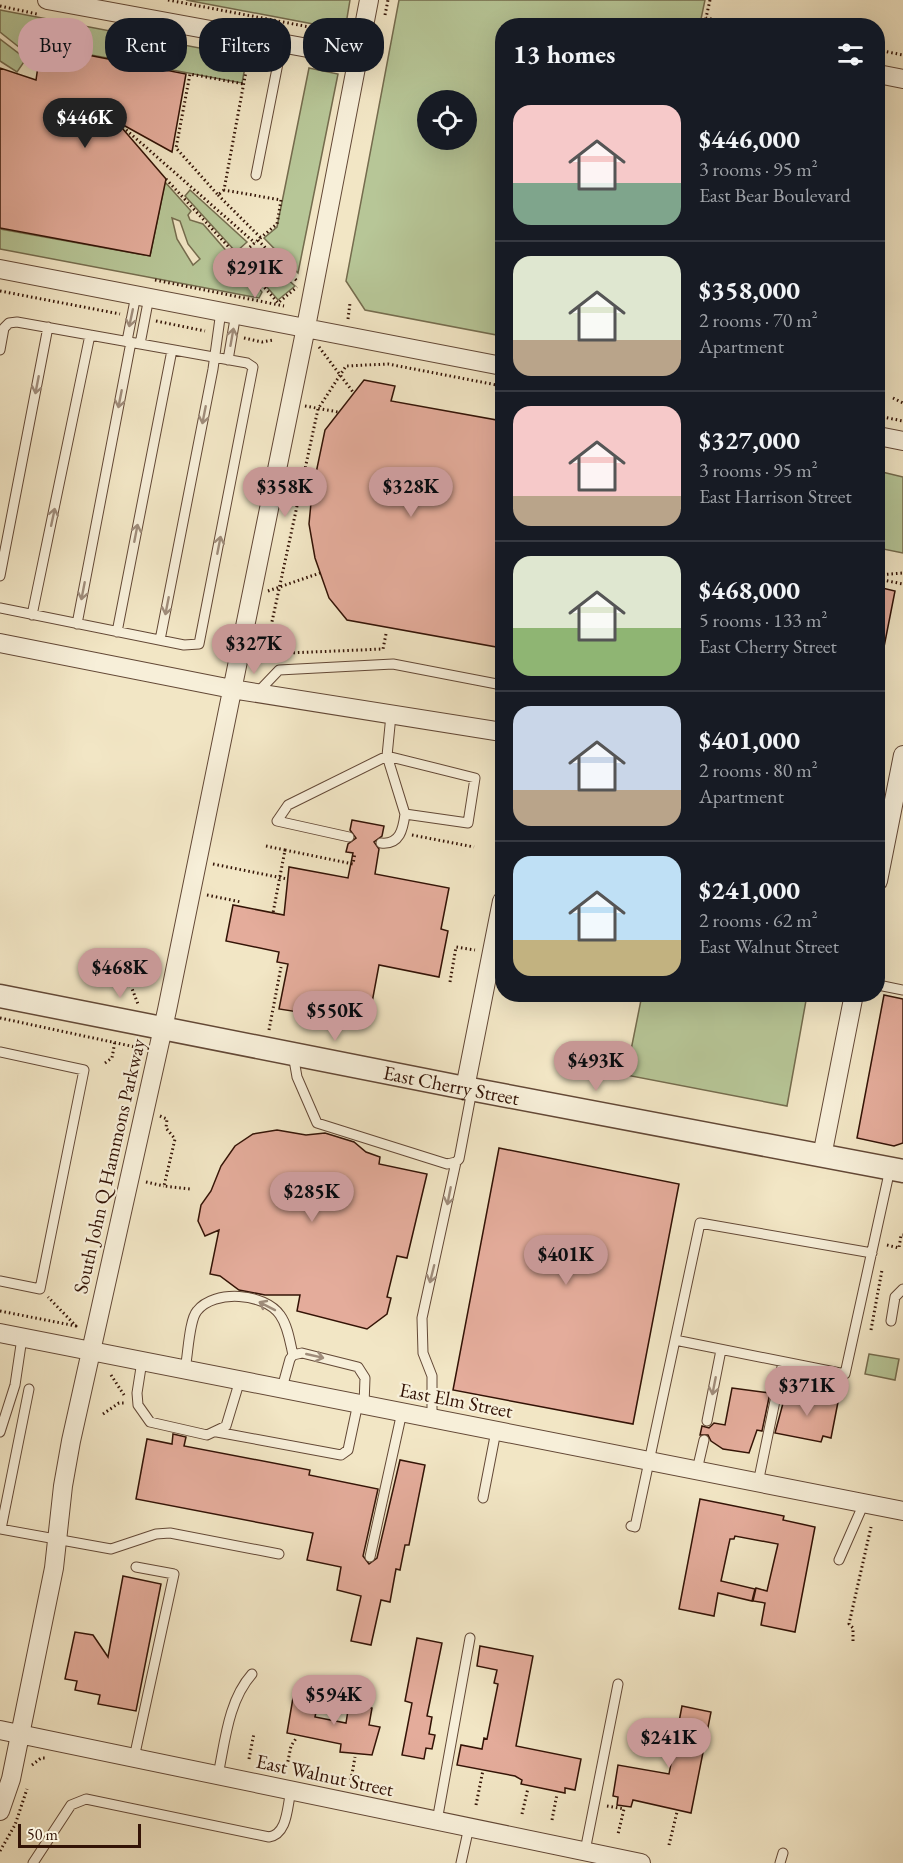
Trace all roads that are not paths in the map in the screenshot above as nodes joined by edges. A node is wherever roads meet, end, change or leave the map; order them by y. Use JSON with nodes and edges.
{"nodes":[{"id":1,"x":46,"y":0,"type":"edge"},
{"id":2,"x":369,"y":0,"type":"edge"},
{"id":3,"x":365,"y":18,"type":"edge"},
{"id":4,"x":199,"y":28,"type":"edge"},
{"id":5,"x":276,"y":72,"type":"edge"},
{"id":6,"x":354,"y":72,"type":"edge"},
{"id":7,"x":885,"y":75,"type":"edge"},
{"id":8,"x":903,"y":79,"type":"edge"},
{"id":9,"x":256,"y":175,"type":"dead end"},
{"id":10,"x":0,"y":269,"type":"edge"},
{"id":11,"x":143,"y":296,"type":"junction"},
{"id":12,"x":229,"y":312,"type":"junction"},
{"id":13,"x":48,"y":327,"type":"junction"},
{"id":14,"x":306,"y":327,"type":"junction"},
{"id":15,"x":90,"y":335,"type":"junction"},
{"id":16,"x":133,"y":342,"type":"junction"},
{"id":17,"x":0,"y":350,"type":"edge"},
{"id":18,"x":172,"y":350,"type":"junction"},
{"id":19,"x":215,"y":357,"type":"junction"},
{"id":20,"x":228,"y":360,"type":"junction"},
{"id":21,"x":495,"y":365,"type":"edge"},
{"id":22,"x":885,"y":437,"type":"edge"},
{"id":23,"x":903,"y":441,"type":"edge"},
{"id":24,"x":0,"y":576,"type":"edge"},
{"id":25,"x":0,"y":608,"type":"edge"},
{"id":26,"x":32,"y":615,"type":"junction"},
{"id":27,"x":77,"y":624,"type":"junction"},
{"id":28,"x":117,"y":632,"type":"junction"},
{"id":29,"x":160,"y":640,"type":"junction"},
{"id":30,"x":0,"y":643,"type":"edge"},
{"id":31,"x":495,"y":684,"type":"edge"},
{"id":32,"x":232,"y":689,"type":"junction"},
{"id":33,"x":257,"y":693,"type":"junction"},
{"id":34,"x":391,"y":715,"type":"junction"},
{"id":35,"x":495,"y":731,"type":"edge"},
{"id":36,"x":903,"y":755,"type":"edge"},
{"id":37,"x":387,"y":756,"type":"junction"},
{"id":38,"x":891,"y":806,"type":"edge"},
{"id":39,"x":405,"y":814,"type":"junction"},
{"id":40,"x":349,"y":837,"type":"dead end"},
{"id":41,"x":885,"y":841,"type":"edge"},
{"id":42,"x":381,"y":843,"type":"dead end"},
{"id":43,"x":495,"y":940,"type":"edge"},
{"id":44,"x":885,"y":986,"type":"edge"},
{"id":45,"x":903,"y":990,"type":"edge"},
{"id":46,"x":0,"y":996,"type":"edge"},
{"id":47,"x":853,"y":1002,"type":"edge"},
{"id":48,"x":163,"y":1029,"type":"junction"},
{"id":49,"x":0,"y":1052,"type":"edge"},
{"id":50,"x":293,"y":1054,"type":"junction"},
{"id":51,"x":468,"y":1089,"type":"junction"},
{"id":52,"x":822,"y":1156,"type":"junction"},
{"id":53,"x":456,"y":1162,"type":"junction"},
{"id":54,"x":897,"y":1170,"type":"edge"},
{"id":55,"x":872,"y":1253,"type":"junction"},
{"id":56,"x":0,"y":1281,"type":"edge"},
{"id":57,"x":903,"y":1289,"type":"edge"},
{"id":58,"x":891,"y":1321,"type":"dead end"},
{"id":59,"x":0,"y":1334,"type":"edge"},
{"id":60,"x":22,"y":1338,"type":"junction"},
{"id":61,"x":675,"y":1340,"type":"junction"},
{"id":62,"x":721,"y":1350,"type":"junction"},
{"id":63,"x":90,"y":1351,"type":"junction"},
{"id":64,"x":293,"y":1355,"type":"junction"},
{"id":65,"x":142,"y":1361,"type":"junction"},
{"id":66,"x":783,"y":1362,"type":"junction"},
{"id":67,"x":185,"y":1369,"type":"junction"},
{"id":68,"x":240,"y":1380,"type":"junction"},
{"id":69,"x":282,"y":1388,"type":"junction"},
{"id":70,"x":29,"y":1389,"type":"dead end"},
{"id":71,"x":361,"y":1404,"type":"junction"},
{"id":72,"x":402,"y":1412,"type":"junction"},
{"id":73,"x":432,"y":1418,"type":"junction"},
{"id":74,"x":707,"y":1421,"type":"dead end"},
{"id":75,"x":496,"y":1431,"type":"junction"},
{"id":76,"x":0,"y":1432,"type":"edge"},
{"id":77,"x":217,"y":1432,"type":"junction"},
{"id":78,"x":704,"y":1440,"type":"dead end"},
{"id":79,"x":648,"y":1461,"type":"junction"},
{"id":80,"x":697,"y":1470,"type":"junction"},
{"id":81,"x":758,"y":1482,"type":"junction"},
{"id":82,"x":483,"y":1498,"type":"dead end"},
{"id":83,"x":864,"y":1503,"type":"junction"},
{"id":84,"x":903,"y":1511,"type":"edge"},
{"id":85,"x":631,"y":1526,"type":"dead end"},
{"id":86,"x":1,"y":1529,"type":"edge"},
{"id":87,"x":56,"y":1540,"type":"junction"},
{"id":88,"x":279,"y":1554,"type":"dead end"},
{"id":89,"x":370,"y":1557,"type":"dead end"},
{"id":90,"x":839,"y":1560,"type":"dead end"},
{"id":91,"x":136,"y":1567,"type":"dead end"},
{"id":92,"x":470,"y":1638,"type":"dead end"},
{"id":93,"x":252,"y":1674,"type":"dead end"},
{"id":94,"x":618,"y":1684,"type":"dead end"},
{"id":95,"x":0,"y":1730,"type":"edge"},
{"id":96,"x":20,"y":1735,"type":"junction"},
{"id":97,"x":134,"y":1758,"type":"junction"},
{"id":98,"x":218,"y":1775,"type":"junction"},
{"id":99,"x":291,"y":1791,"type":"junction"},
{"id":100,"x":0,"y":1811,"type":"edge"},
{"id":101,"x":437,"y":1821,"type":"junction"},
{"id":102,"x":469,"y":1827,"type":"junction"},
{"id":103,"x":585,"y":1851,"type":"junction"},
{"id":104,"x":783,"y":1853,"type":"dead end"},
{"id":105,"x":33,"y":1863,"type":"edge"},
{"id":106,"x":461,"y":1863,"type":"edge"},
{"id":107,"x":640,"y":1863,"type":"edge"},
{"id":108,"x":780,"y":1863,"type":"edge"}],
"edges":[{"from":1,"to":4,"type":"street"},
{"from":2,"to":3,"type":"street","name":"South John Q Hammons Parkway"},
{"from":5,"to":9,"type":"lane"},
{"from":6,"to":14,"type":"street","name":"South John Q Hammons Parkway"},
{"from":7,"to":8,"type":"street"},
{"from":10,"to":11,"type":"street"},
{"from":11,"to":12,"type":"street"},
{"from":11,"to":16,"type":"lane"},
{"from":12,"to":14,"type":"street"},
{"from":12,"to":19,"type":"lane"},
{"from":20,"to":12,"type":"lane","one_way":true},
{"from":13,"to":15,"type":"lane"},
{"from":13,"to":17,"type":"lane"},
{"from":13,"to":24,"type":"lane","one_way":true},
{"from":14,"to":21,"type":"street"},
{"from":14,"to":32,"type":"street","name":"South John Q Hammons Parkway"},
{"from":15,"to":16,"type":"lane"},
{"from":26,"to":15,"type":"lane","one_way":true},
{"from":16,"to":18,"type":"lane"},
{"from":16,"to":27,"type":"lane","one_way":true},
{"from":18,"to":19,"type":"lane"},
{"from":28,"to":18,"type":"lane","one_way":true},
{"from":19,"to":20,"type":"lane"},
{"from":19,"to":29,"type":"lane","one_way":true},
{"from":29,"to":20,"type":"lane","one_way":true},
{"from":22,"to":23,"type":"street"},
{"from":25,"to":26,"type":"lane"},
{"from":26,"to":27,"type":"lane"},
{"from":27,"to":28,"type":"lane"},
{"from":28,"to":29,"type":"lane"},
{"from":30,"to":32,"type":"street"},
{"from":31,"to":33,"type":"lane"},
{"from":32,"to":33,"type":"street"},
{"from":32,"to":48,"type":"street","name":"South John Q Hammons Parkway"},
{"from":33,"to":34,"type":"street"},
{"from":34,"to":35,"type":"street"},
{"from":34,"to":37,"type":"lane"},
{"from":36,"to":38,"type":"street"},
{"from":37,"to":39,"type":"lane"},
{"from":37,"to":39,"type":"lane"},
{"from":37,"to":40,"type":"lane"},
{"from":38,"to":41,"type":"street"},
{"from":39,"to":42,"type":"lane"},
{"from":43,"to":51,"type":"street"},
{"from":44,"to":45,"type":"lane"},
{"from":46,"to":48,"type":"street","name":"East Cherry Street"},
{"from":47,"to":52,"type":"street"},
{"from":48,"to":50,"type":"street","name":"East Cherry Street"},
{"from":48,"to":63,"type":"street","name":"South John Q Hammons Parkway"},
{"from":49,"to":56,"type":"lane"},
{"from":50,"to":51,"type":"street","name":"East Cherry Street"},
{"from":50,"to":53,"type":"lane"},
{"from":51,"to":52,"type":"street","name":"East Cherry Street"},
{"from":51,"to":53,"type":"lane"},
{"from":52,"to":54,"type":"street","name":"East Cherry Street"},
{"from":53,"to":73,"type":"lane","one_way":true},
{"from":54,"to":55,"type":"lane"},
{"from":55,"to":61,"type":"lane"},
{"from":55,"to":66,"type":"lane"},
{"from":57,"to":58,"type":"lane"},
{"from":59,"to":60,"type":"street","name":"East Elm Street"},
{"from":60,"to":63,"type":"street","name":"East Elm Street"},
{"from":60,"to":76,"type":"lane"},
{"from":61,"to":62,"type":"lane"},
{"from":61,"to":79,"type":"lane"},
{"from":62,"to":66,"type":"lane"},
{"from":62,"to":74,"type":"lane","one_way":true},
{"from":63,"to":65,"type":"street","name":"East Elm Street"},
{"from":63,"to":87,"type":"street","name":"South John Q Hammons Parkway"},
{"from":64,"to":67,"type":"lane","one_way":true},
{"from":64,"to":69,"type":"lane"},
{"from":64,"to":71,"type":"lane","one_way":true},
{"from":65,"to":67,"type":"street","name":"East Elm Street"},
{"from":65,"to":77,"type":"lane"},
{"from":66,"to":81,"type":"lane"},
{"from":67,"to":68,"type":"street","name":"East Elm Street"},
{"from":68,"to":69,"type":"street","name":"East Elm Street"},
{"from":68,"to":77,"type":"lane"},
{"from":69,"to":71,"type":"street","name":"East Elm Street"},
{"from":70,"to":86,"type":"lane"},
{"from":71,"to":72,"type":"street","name":"East Elm Street"},
{"from":71,"to":77,"type":"lane"},
{"from":72,"to":73,"type":"street","name":"East Elm Street"},
{"from":72,"to":89,"type":"lane"},
{"from":73,"to":75,"type":"street","name":"East Elm Street"},
{"from":75,"to":79,"type":"street","name":"East Elm Street"},
{"from":75,"to":82,"type":"lane"},
{"from":78,"to":80,"type":"lane"},
{"from":79,"to":80,"type":"street","name":"East Elm Street"},
{"from":79,"to":85,"type":"lane"},
{"from":80,"to":81,"type":"street","name":"East Elm Street"},
{"from":81,"to":83,"type":"street","name":"East Elm Street"},
{"from":83,"to":84,"type":"street","name":"East Elm Street"},
{"from":83,"to":90,"type":"lane"},
{"from":86,"to":87,"type":"lane"},
{"from":87,"to":88,"type":"lane"},
{"from":87,"to":96,"type":"street","name":"South John Q Hammons Parkway"},
{"from":91,"to":97,"type":"lane"},
{"from":92,"to":101,"type":"lane"},
{"from":93,"to":98,"type":"lane"},
{"from":94,"to":103,"type":"lane"},
{"from":95,"to":96,"type":"street","name":"East Walnut Street"},
{"from":96,"to":97,"type":"street","name":"East Walnut Street"},
{"from":96,"to":100,"type":"street","name":"South John Q Hammons Parkway"},
{"from":97,"to":98,"type":"street","name":"East Walnut Street"},
{"from":98,"to":99,"type":"street","name":"East Walnut Street"},
{"from":99,"to":101,"type":"street","name":"East Walnut Street"},
{"from":99,"to":105,"type":"lane"},
{"from":101,"to":102,"type":"street","name":"East Walnut Street"},
{"from":102,"to":103,"type":"street","name":"East Walnut Street"},
{"from":102,"to":106,"type":"lane"},
{"from":103,"to":107,"type":"street","name":"East Walnut Street"},
{"from":104,"to":108,"type":"lane"}]}
